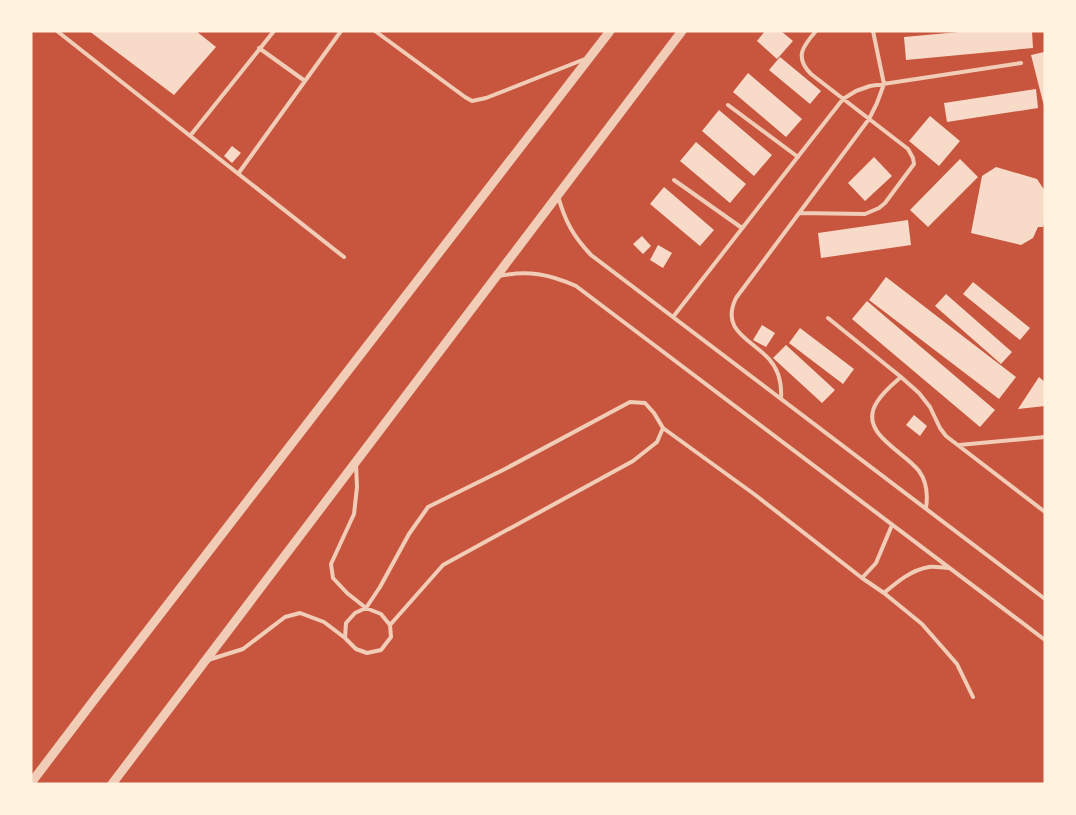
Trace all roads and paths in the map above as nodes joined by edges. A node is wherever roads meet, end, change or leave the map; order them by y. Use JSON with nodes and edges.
{"nodes":[{"id":1,"x":56,"y":31,"type":"edge"},
{"id":2,"x":274,"y":31,"type":"edge"},
{"id":3,"x":341,"y":31,"type":"edge"},
{"id":4,"x":375,"y":31,"type":"edge"},
{"id":5,"x":610,"y":31,"type":"edge"},
{"id":6,"x":682,"y":31,"type":"edge"},
{"id":7,"x":816,"y":31,"type":"edge"},
{"id":8,"x":873,"y":31,"type":"edge"},
{"id":9,"x":259,"y":48,"type":"junction"},
{"id":10,"x":590,"y":57,"type":"junction"},
{"id":11,"x":1021,"y":63,"type":"dead end"},
{"id":12,"x":305,"y":81,"type":"junction"},
{"id":13,"x":884,"y":84,"type":"junction"},
{"id":14,"x":843,"y":99,"type":"junction"},
{"id":15,"x":728,"y":105,"type":"dead end"},
{"id":16,"x":869,"y":119,"type":"junction"},
{"id":17,"x":190,"y":136,"type":"junction"},
{"id":18,"x":798,"y":156,"type":"junction"},
{"id":19,"x":238,"y":174,"type":"junction"},
{"id":20,"x":674,"y":180,"type":"dead end"},
{"id":21,"x":558,"y":196,"type":"junction"},
{"id":22,"x":800,"y":213,"type":"junction"},
{"id":23,"x":742,"y":228,"type":"junction"},
{"id":24,"x":344,"y":257,"type":"dead end"},
{"id":25,"x":496,"y":276,"type":"junction"},
{"id":26,"x":673,"y":317,"type":"junction"},
{"id":27,"x":828,"y":318,"type":"dead end"},
{"id":28,"x":901,"y":377,"type":"junction"},
{"id":29,"x":782,"y":399,"type":"junction"},
{"id":30,"x":663,"y":428,"type":"junction"},
{"id":31,"x":1045,"y":438,"type":"edge"},
{"id":32,"x":959,"y":445,"type":"junction"},
{"id":33,"x":356,"y":462,"type":"junction"},
{"id":34,"x":926,"y":508,"type":"junction"},
{"id":35,"x":1045,"y":512,"type":"edge"},
{"id":36,"x":892,"y":525,"type":"junction"},
{"id":37,"x":949,"y":568,"type":"junction"},
{"id":38,"x":862,"y":578,"type":"junction"},
{"id":39,"x":884,"y":593,"type":"junction"},
{"id":40,"x":1045,"y":599,"type":"edge"},
{"id":41,"x":366,"y":608,"type":"junction"},
{"id":42,"x":390,"y":625,"type":"junction"},
{"id":43,"x":345,"y":638,"type":"junction"},
{"id":44,"x":1045,"y":640,"type":"edge"},
{"id":45,"x":205,"y":661,"type":"junction"},
{"id":46,"x":973,"y":697,"type":"dead end"},
{"id":47,"x":31,"y":783,"type":"edge"},
{"id":48,"x":112,"y":784,"type":"edge"}],
"edges":[{"from":1,"to":17,"type":"lane"},
{"from":2,"to":9,"type":"lane"},
{"from":3,"to":12,"type":"lane"},
{"from":4,"to":10,"type":"lane"},
{"from":5,"to":10,"type":"street"},
{"from":6,"to":21,"type":"street"},
{"from":7,"to":14,"type":"lane"},
{"from":8,"to":13,"type":"lane"},
{"from":9,"to":12,"type":"lane"},
{"from":9,"to":17,"type":"lane"},
{"from":10,"to":47,"type":"street"},
{"from":11,"to":13,"type":"lane"},
{"from":12,"to":19,"type":"lane"},
{"from":13,"to":14,"type":"lane"},
{"from":13,"to":16,"type":"lane"},
{"from":14,"to":16,"type":"lane"},
{"from":14,"to":18,"type":"lane"},
{"from":15,"to":18,"type":"lane"},
{"from":16,"to":22,"type":"lane"},
{"from":16,"to":22,"type":"lane"},
{"from":17,"to":19,"type":"lane"},
{"from":18,"to":23,"type":"lane"},
{"from":19,"to":24,"type":"lane"},
{"from":20,"to":23,"type":"lane"},
{"from":21,"to":25,"type":"street"},
{"from":21,"to":26,"type":"lane"},
{"from":22,"to":29,"type":"lane"},
{"from":23,"to":26,"type":"lane"},
{"from":25,"to":33,"type":"street"},
{"from":25,"to":36,"type":"lane"},
{"from":26,"to":29,"type":"lane"},
{"from":27,"to":28,"type":"lane"},
{"from":28,"to":32,"type":"lane"},
{"from":28,"to":34,"type":"lane"},
{"from":29,"to":34,"type":"lane"},
{"from":30,"to":38,"type":"lane"},
{"from":30,"to":41,"type":"lane"},
{"from":30,"to":42,"type":"lane"},
{"from":31,"to":32,"type":"lane"},
{"from":32,"to":35,"type":"lane"},
{"from":33,"to":41,"type":"lane"},
{"from":33,"to":45,"type":"street"},
{"from":34,"to":40,"type":"lane"},
{"from":36,"to":37,"type":"lane"},
{"from":36,"to":38,"type":"lane"},
{"from":37,"to":39,"type":"lane"},
{"from":37,"to":44,"type":"lane"},
{"from":38,"to":39,"type":"lane"},
{"from":39,"to":46,"type":"lane"},
{"from":41,"to":42,"type":"lane"},
{"from":41,"to":43,"type":"lane"},
{"from":42,"to":43,"type":"lane"},
{"from":43,"to":45,"type":"lane"},
{"from":45,"to":48,"type":"street"}]}
